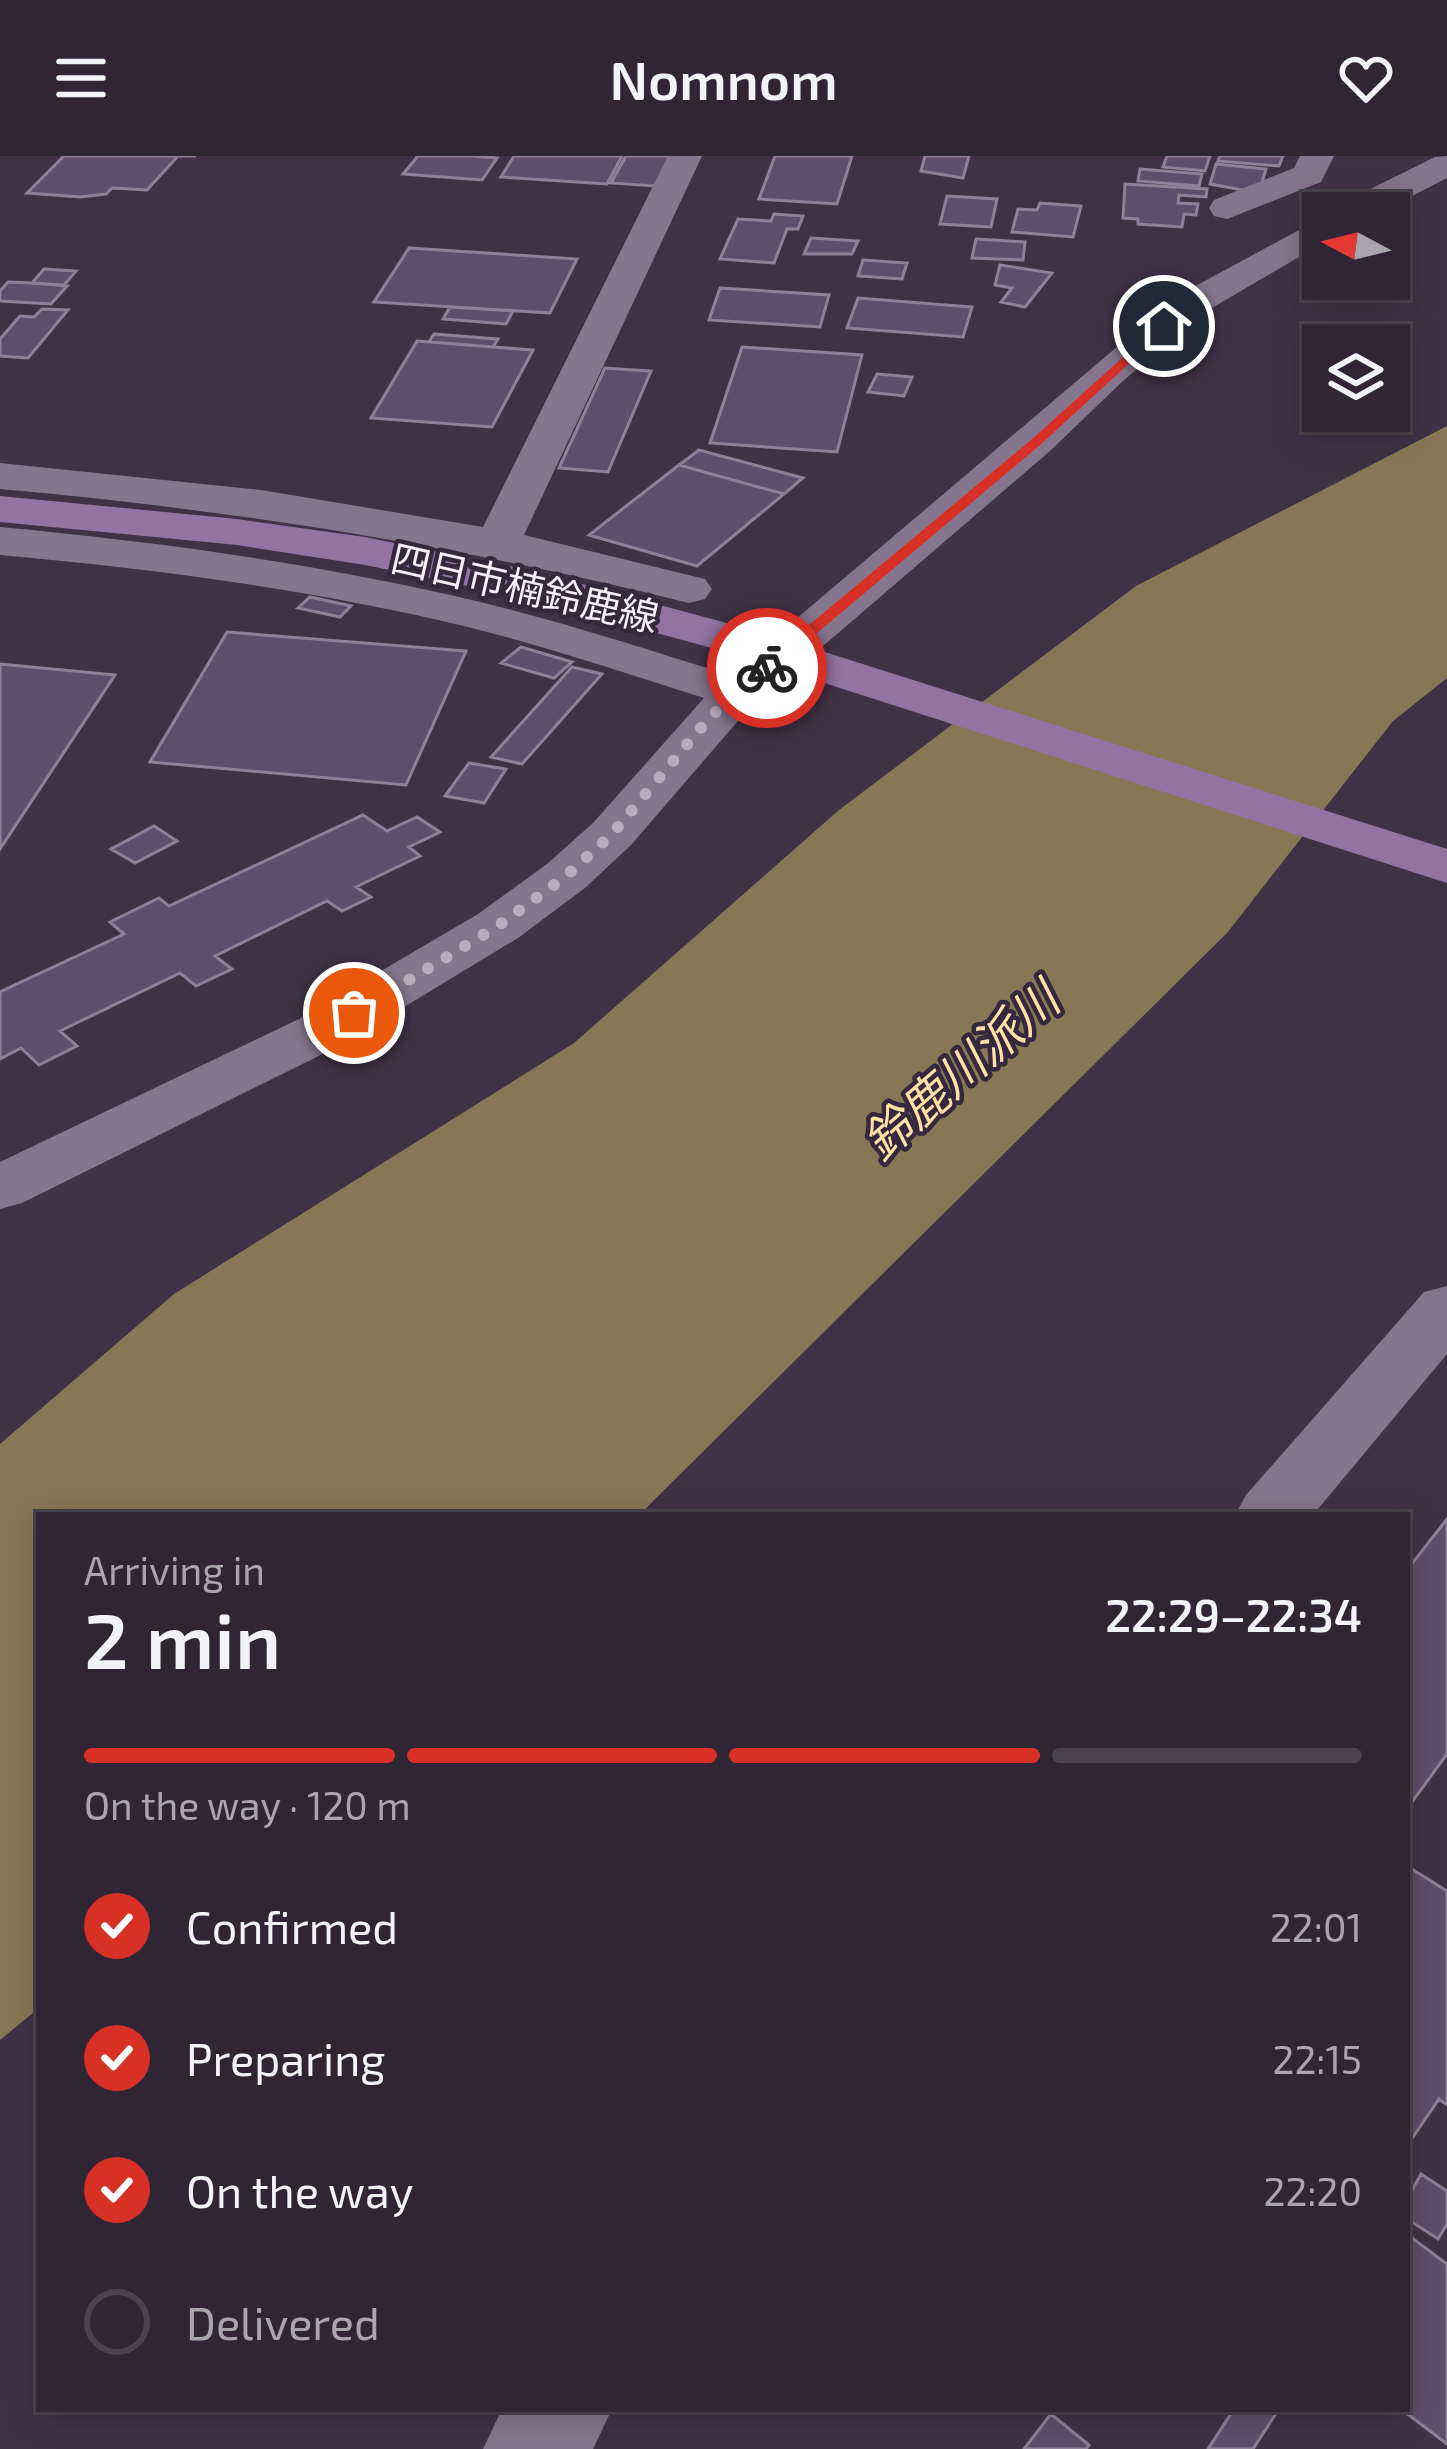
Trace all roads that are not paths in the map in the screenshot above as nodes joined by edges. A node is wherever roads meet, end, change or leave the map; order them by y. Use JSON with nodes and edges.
{"nodes":[{"id":1,"x":685,"y":156,"type":"edge"},
{"id":2,"x":1317,"y":156,"type":"edge"},
{"id":3,"x":1447,"y":164,"type":"edge"},
{"id":4,"x":1392,"y":192,"type":"edge"},
{"id":5,"x":1227,"y":208,"type":"dead end"},
{"id":6,"x":1302,"y":240,"type":"edge"},
{"id":7,"x":0,"y":476,"type":"edge"},
{"id":8,"x":0,"y":509,"type":"edge"},
{"id":9,"x":0,"y":541,"type":"edge"},
{"id":10,"x":499,"y":541,"type":"junction"},
{"id":11,"x":689,"y":589,"type":"dead end"},
{"id":12,"x":738,"y":693,"type":"junction"},
{"id":13,"x":1447,"y":867,"type":"edge"},
{"id":14,"x":0,"y":1189,"type":"edge"},
{"id":15,"x":1447,"y":1309,"type":"edge"},
{"id":16,"x":1274,"y":1512,"type":"edge"},
{"id":17,"x":562,"y":2412,"type":"edge"},
{"id":18,"x":532,"y":2449,"type":"edge"}],
"edges":[{"from":1,"to":10,"type":"street"},
{"from":2,"to":5,"type":"street"},
{"from":3,"to":4,"type":"street"},
{"from":6,"to":12,"type":"street"},
{"from":7,"to":10,"type":"street"},
{"from":8,"to":13,"type":"main road","name":"四日市楠鈴鹿線"},
{"from":9,"to":12,"type":"street"},
{"from":10,"to":11,"type":"street"},
{"from":12,"to":14,"type":"street"},
{"from":15,"to":16,"type":"street"},
{"from":17,"to":18,"type":"street"}]}
